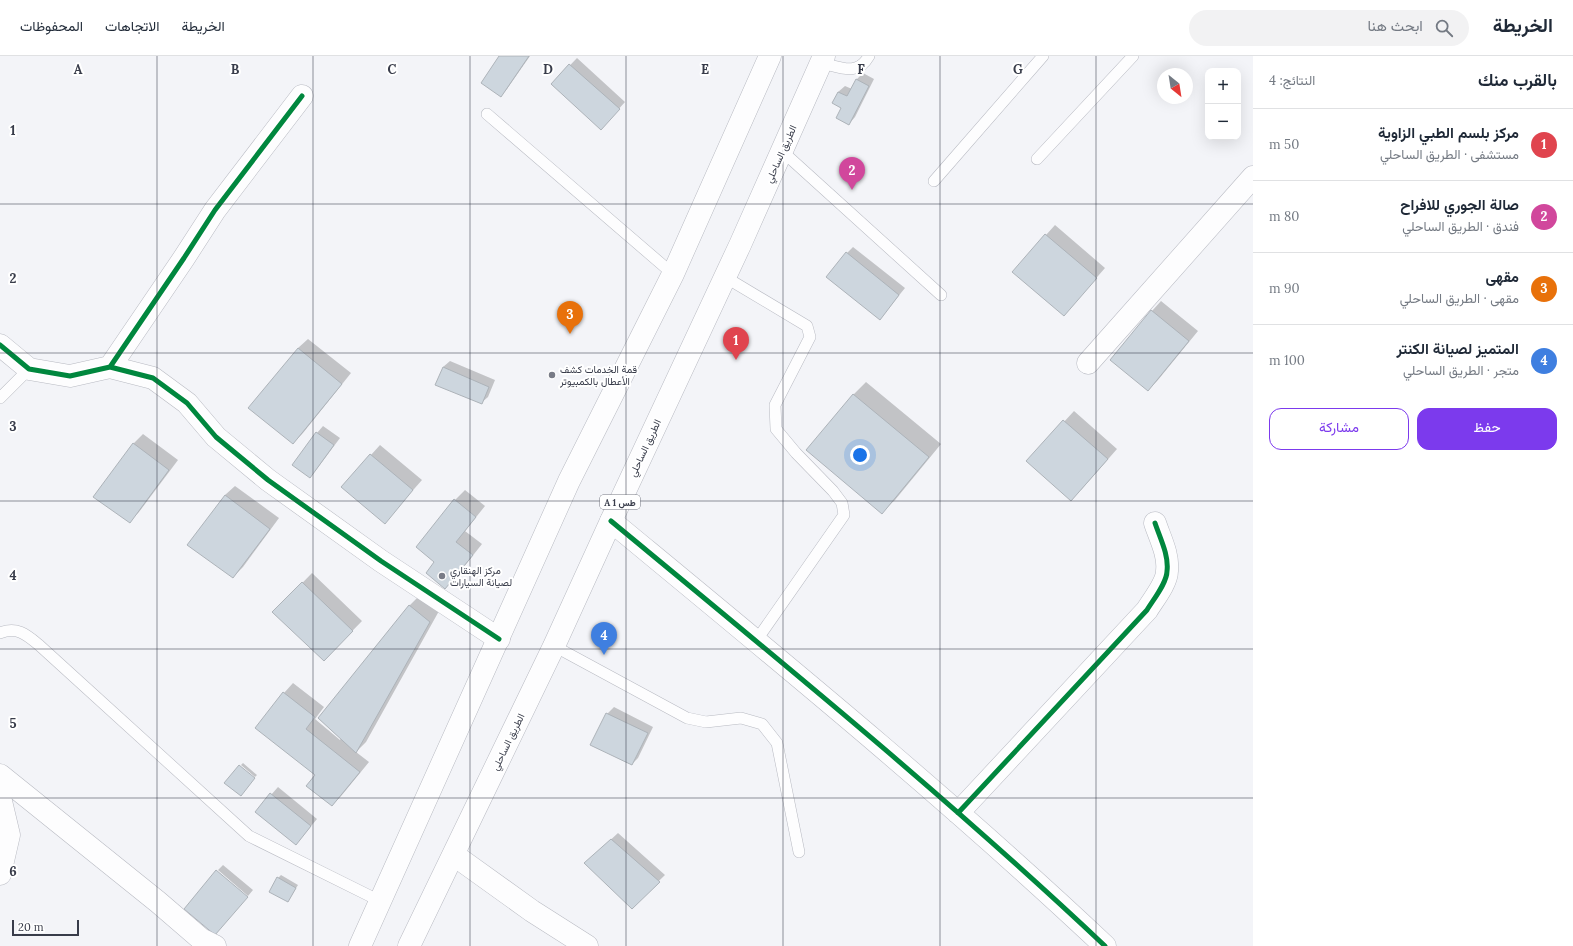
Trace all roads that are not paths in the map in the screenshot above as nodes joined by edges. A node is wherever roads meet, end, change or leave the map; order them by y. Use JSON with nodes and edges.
{"nodes":[{"id":1,"x":770,"y":56,"type":"edge"},
{"id":2,"x":869,"y":56,"type":"edge"},
{"id":3,"x":1043,"y":56,"type":"edge"},
{"id":4,"x":1133,"y":56,"type":"edge"},
{"id":5,"x":822,"y":59,"type":"edge"},
{"id":6,"x":302,"y":96,"type":"dead end"},
{"id":7,"x":487,"y":114,"type":"dead end"},
{"id":8,"x":782,"y":151,"type":"junction"},
{"id":9,"x":1037,"y":159,"type":"dead end"},
{"id":10,"x":1253,"y":177,"type":"edge"},
{"id":11,"x":934,"y":181,"type":"dead end"},
{"id":12,"x":673,"y":274,"type":"junction"},
{"id":13,"x":725,"y":277,"type":"junction"},
{"id":14,"x":941,"y":295,"type":"dead end"},
{"id":15,"x":0,"y":345,"type":"edge"},
{"id":16,"x":1088,"y":363,"type":"dead end"},
{"id":17,"x":110,"y":367,"type":"junction"},
{"id":18,"x":29,"y":369,"type":"junction"},
{"id":19,"x":0,"y":398,"type":"edge"},
{"id":20,"x":611,"y":521,"type":"junction"},
{"id":21,"x":1155,"y":523,"type":"dead end"},
{"id":22,"x":0,"y":633,"type":"edge"},
{"id":23,"x":499,"y":638,"type":"junction"},
{"id":24,"x":756,"y":641,"type":"junction"},
{"id":25,"x":554,"y":646,"type":"junction"},
{"id":26,"x":0,"y":775,"type":"edge"},
{"id":27,"x":0,"y":797,"type":"edge"},
{"id":28,"x":958,"y":813,"type":"junction"},
{"id":29,"x":799,"y":852,"type":"dead end"},
{"id":30,"x":454,"y":855,"type":"junction"},
{"id":31,"x":0,"y":874,"type":"edge"},
{"id":32,"x":380,"y":901,"type":"junction"},
{"id":33,"x":216,"y":946,"type":"edge"},
{"id":34,"x":360,"y":946,"type":"edge"},
{"id":35,"x":409,"y":946,"type":"edge"},
{"id":36,"x":587,"y":946,"type":"edge"},
{"id":37,"x":1105,"y":946,"type":"edge"}],
"edges":[{"from":1,"to":12,"type":"main road"},
{"from":2,"to":5,"type":"lane"},
{"from":3,"to":11,"type":"lane"},
{"from":4,"to":9,"type":"lane"},
{"from":5,"to":8,"type":"main road","name":"الطريق الساحلي","number":"A 1 طس"},
{"from":6,"to":17,"type":"main road"},
{"from":7,"to":12,"type":"lane"},
{"from":8,"to":13,"type":"main road","name":"الطريق الساحلي","number":"A 1 طس"},
{"from":8,"to":14,"type":"lane"},
{"from":10,"to":16,"type":"main road"},
{"from":12,"to":23,"type":"main road"},
{"from":13,"to":20,"type":"main road","name":"الطريق الساحلي","number":"A 1 طس"},
{"from":13,"to":24,"type":"lane"},
{"from":15,"to":18,"type":"main road"},
{"from":17,"to":18,"type":"main road"},
{"from":17,"to":23,"type":"main road"},
{"from":18,"to":19,"type":"lane"},
{"from":20,"to":24,"type":"main road"},
{"from":20,"to":25,"type":"main road","name":"الطريق الساحلي","number":"A 1 طس"},
{"from":21,"to":28,"type":"main road"},
{"from":22,"to":32,"type":"lane"},
{"from":23,"to":32,"type":"main road"},
{"from":24,"to":28,"type":"main road"},
{"from":25,"to":29,"type":"lane"},
{"from":25,"to":30,"type":"main road","name":"الطريق الساحلي","number":"A 1 طس"},
{"from":26,"to":33,"type":"main road"},
{"from":27,"to":31,"type":"main road"},
{"from":28,"to":37,"type":"main road"},
{"from":30,"to":35,"type":"main road","name":"الطريق الساحلي","number":"A 1 طس"},
{"from":30,"to":36,"type":"main road"},
{"from":32,"to":34,"type":"main road"}]}
